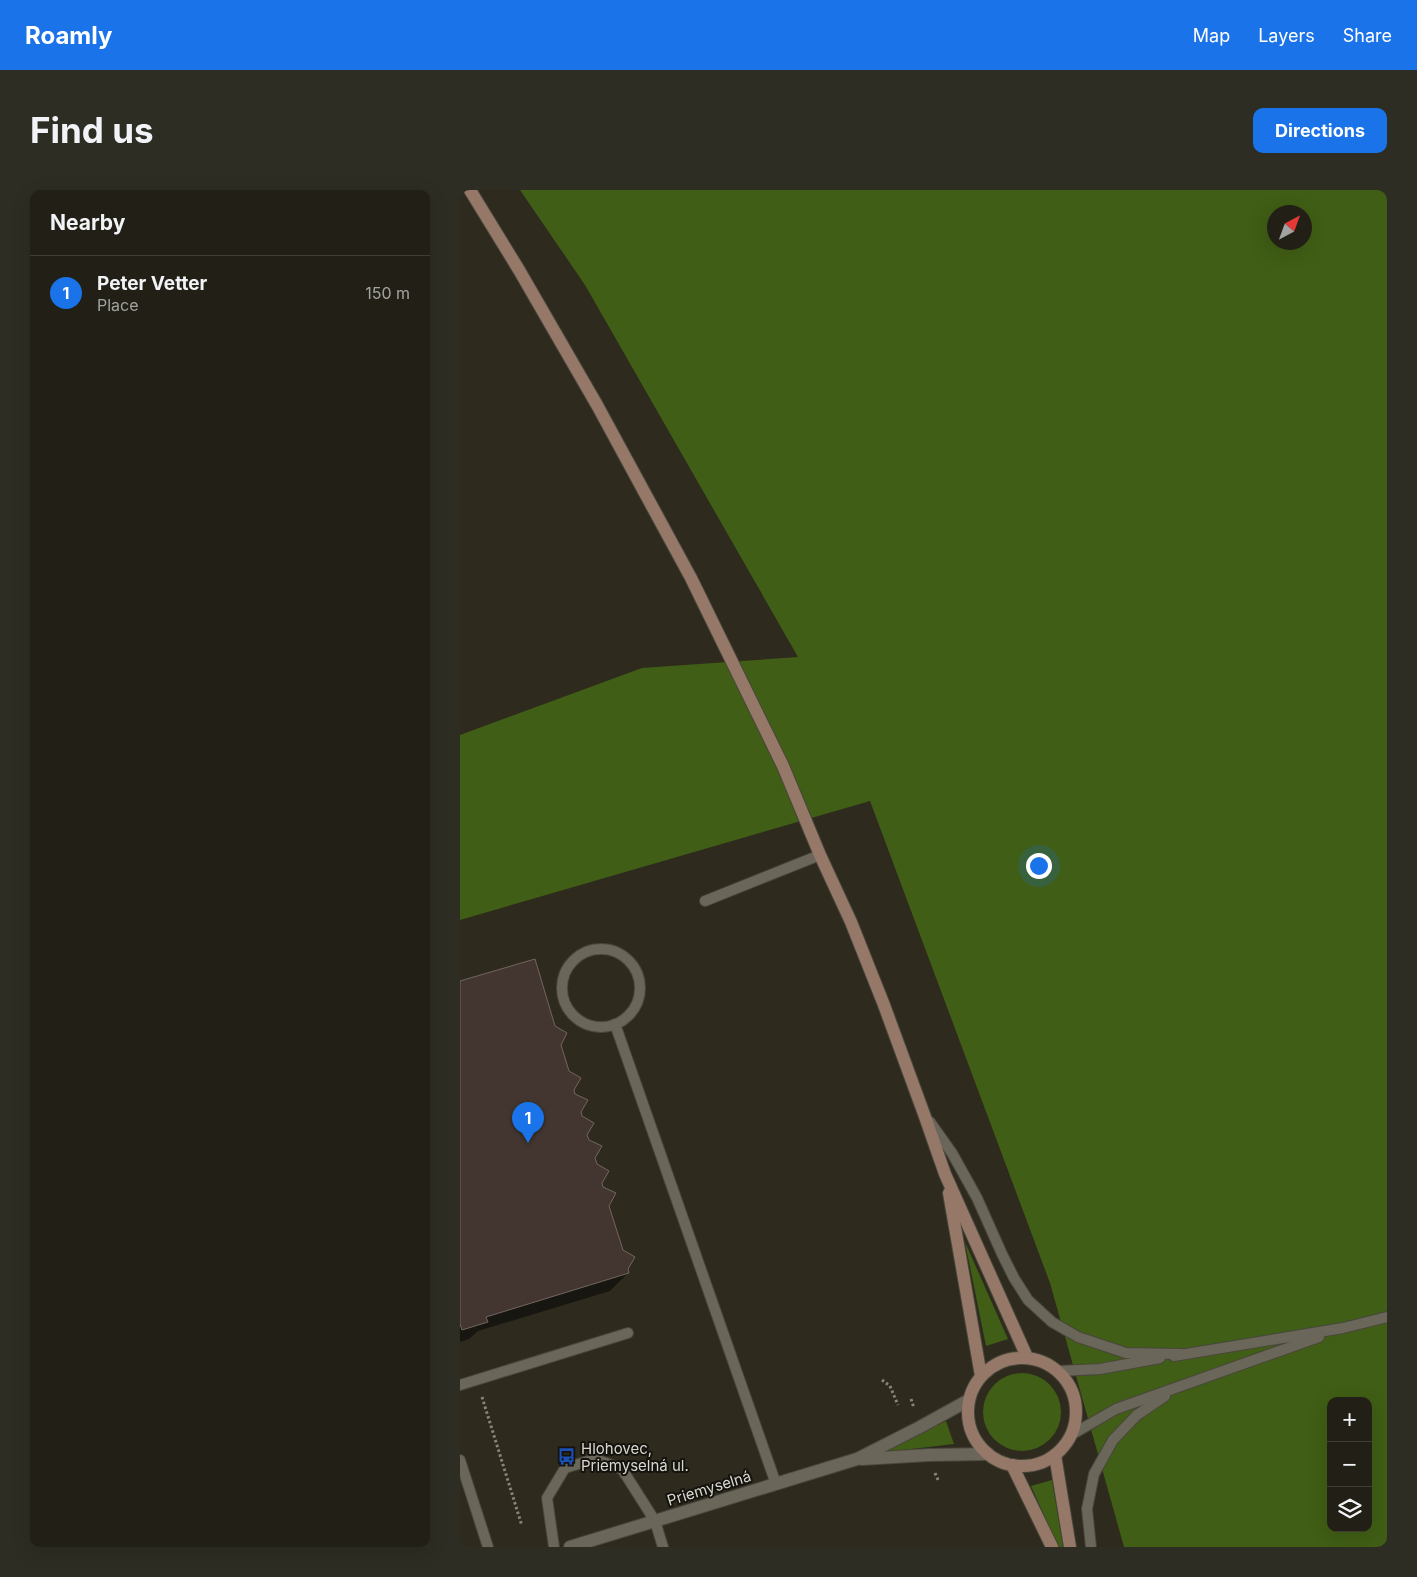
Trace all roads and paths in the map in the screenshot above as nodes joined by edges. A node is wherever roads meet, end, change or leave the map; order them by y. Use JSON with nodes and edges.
{"nodes":[{"id":1,"x":470,"y":190,"type":"edge"},
{"id":2,"x":820,"y":855,"type":"junction"},
{"id":3,"x":705,"y":901,"type":"dead end"},
{"id":4,"x":615,"y":1024,"type":"junction"},
{"id":5,"x":924,"y":1114,"type":"junction"},
{"id":6,"x":945,"y":1174,"type":"junction"},
{"id":7,"x":1387,"y":1317,"type":"edge"},
{"id":8,"x":1343,"y":1328,"type":"junction"},
{"id":9,"x":628,"y":1333,"type":"dead end"},
{"id":10,"x":1181,"y":1354,"type":"junction"},
{"id":11,"x":1026,"y":1357,"type":"junction"},
{"id":12,"x":1058,"y":1372,"type":"junction"},
{"id":13,"x":981,"y":1376,"type":"junction"},
{"id":14,"x":477,"y":1380,"type":"junction"},
{"id":15,"x":882,"y":1380,"type":"dead end"},
{"id":16,"x":460,"y":1385,"type":"edge"},
{"id":17,"x":1178,"y":1387,"type":"junction"},
{"id":18,"x":911,"y":1399,"type":"dead end"},
{"id":19,"x":969,"y":1400,"type":"junction"},
{"id":20,"x":898,"y":1405,"type":"dead end"},
{"id":21,"x":915,"y":1412,"type":"dead end"},
{"id":22,"x":1071,"y":1435,"type":"junction"},
{"id":23,"x":988,"y":1454,"type":"junction"},
{"id":24,"x":1055,"y":1455,"type":"junction"},
{"id":25,"x":857,"y":1459,"type":"junction"},
{"id":26,"x":460,"y":1460,"type":"edge"},
{"id":27,"x":1012,"y":1465,"type":"junction"},
{"id":28,"x":776,"y":1484,"type":"junction"},
{"id":29,"x":655,"y":1521,"type":"junction"},
{"id":30,"x":522,"y":1526,"type":"dead end"},
{"id":31,"x":488,"y":1547,"type":"edge"},
{"id":32,"x":554,"y":1547,"type":"edge"},
{"id":33,"x":570,"y":1547,"type":"edge"},
{"id":34,"x":663,"y":1547,"type":"edge"},
{"id":35,"x":1052,"y":1547,"type":"edge"},
{"id":36,"x":1070,"y":1547,"type":"edge"},
{"id":37,"x":1091,"y":1547,"type":"edge"}],
"edges":[{"from":1,"to":2,"type":"main road"},
{"from":2,"to":3,"type":"lane"},
{"from":2,"to":5,"type":"main road"},
{"from":4,"to":4,"type":"lane"},
{"from":4,"to":28,"type":"lane"},
{"from":5,"to":6,"type":"main road"},
{"from":5,"to":10,"type":"lane"},
{"from":6,"to":11,"type":"main road"},
{"from":6,"to":13,"type":"main road"},
{"from":7,"to":8,"type":"lane"},
{"from":8,"to":10,"type":"lane"},
{"from":8,"to":17,"type":"lane"},
{"from":9,"to":14,"type":"lane"},
{"from":10,"to":12,"type":"lane"},
{"from":11,"to":12,"type":"main road"},
{"from":11,"to":13,"type":"main road"},
{"from":12,"to":22,"type":"main road"},
{"from":13,"to":19,"type":"main road"},
{"from":14,"to":16,"type":"lane"},
{"from":14,"to":30,"type":"path"},
{"from":15,"to":20,"type":"path"},
{"from":17,"to":22,"type":"lane"},
{"from":17,"to":37,"type":"lane"},
{"from":18,"to":21,"type":"path"},
{"from":19,"to":23,"type":"main road"},
{"from":19,"to":25,"type":"street","name":"Priemyselná"},
{"from":22,"to":24,"type":"main road"},
{"from":23,"to":25,"type":"street","name":"Priemyselná"},
{"from":23,"to":27,"type":"main road"},
{"from":24,"to":27,"type":"main road"},
{"from":24,"to":36,"type":"main road"},
{"from":25,"to":28,"type":"street","name":"Priemyselná"},
{"from":26,"to":31,"type":"lane"},
{"from":27,"to":35,"type":"main road"},
{"from":28,"to":29,"type":"street","name":"Priemyselná"},
{"from":29,"to":32,"type":"lane"},
{"from":29,"to":33,"type":"street","name":"Priemyselná"},
{"from":29,"to":34,"type":"lane"}]}
